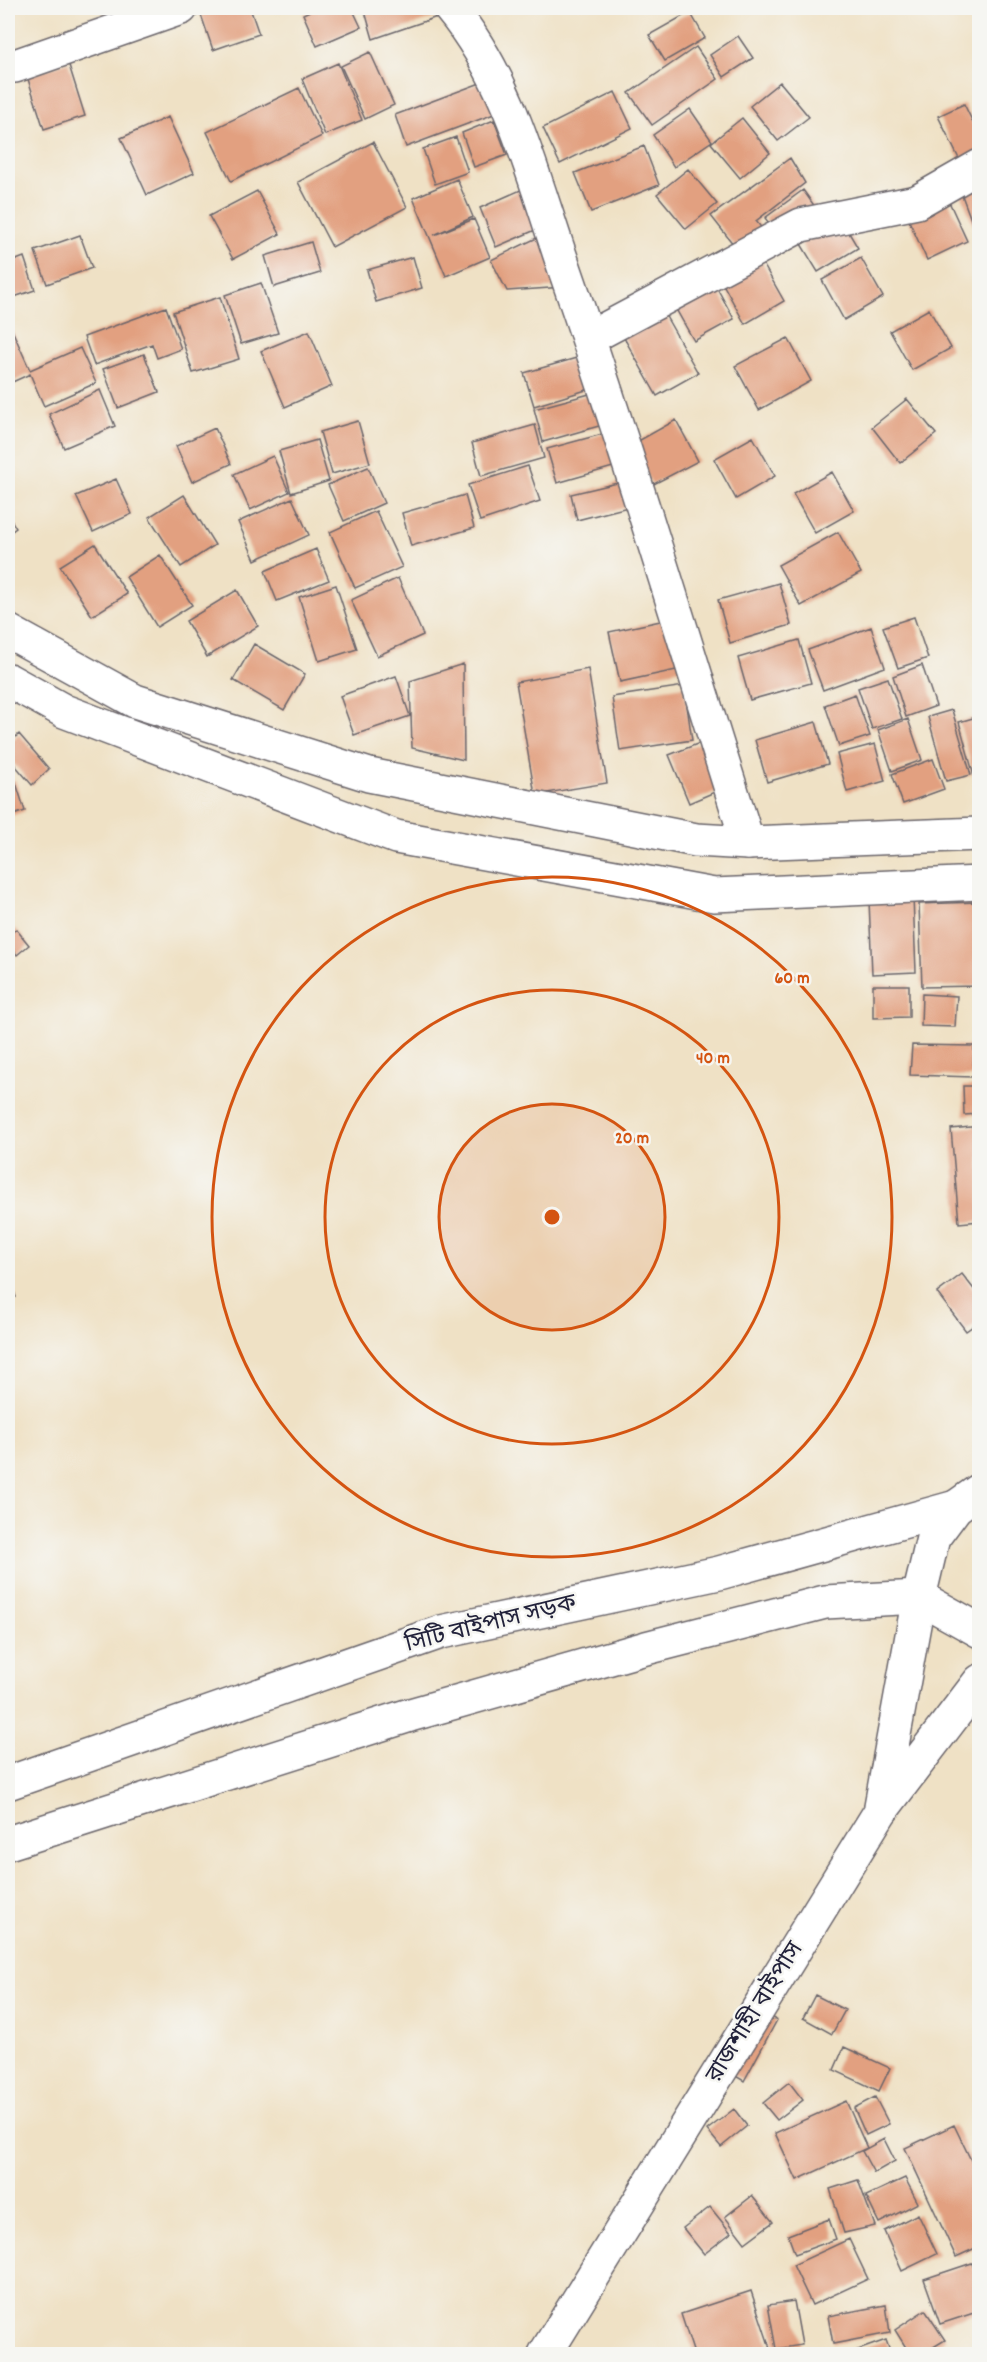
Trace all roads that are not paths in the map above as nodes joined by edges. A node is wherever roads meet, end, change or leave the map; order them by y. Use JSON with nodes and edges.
{"nodes":[{"id":1,"x":182,"y":8,"type":"edge"},
{"id":2,"x":450,"y":8,"type":"edge"},
{"id":3,"x":15,"y":66,"type":"dead end"},
{"id":4,"x":980,"y":166,"type":"edge"},
{"id":5,"x":589,"y":338,"type":"junction"},
{"id":6,"x":8,"y":631,"type":"edge"},
{"id":7,"x":8,"y":680,"type":"edge"},
{"id":8,"x":980,"y":834,"type":"edge"},
{"id":9,"x":748,"y":843,"type":"junction"},
{"id":10,"x":980,"y":883,"type":"edge"},
{"id":11,"x":968,"y":1498,"type":"edge"},
{"id":12,"x":919,"y":1597,"type":"junction"},
{"id":13,"x":980,"y":1631,"type":"edge"},
{"id":14,"x":980,"y":1682,"type":"edge"},
{"id":15,"x":8,"y":1783,"type":"edge"},
{"id":16,"x":880,"y":1812,"type":"junction"},
{"id":17,"x":8,"y":1843,"type":"edge"},
{"id":18,"x":545,"y":2355,"type":"edge"}],
"edges":[{"from":1,"to":3,"type":"main road"},
{"from":2,"to":5,"type":"main road"},
{"from":4,"to":5,"type":"main road"},
{"from":5,"to":9,"type":"main road"},
{"from":6,"to":9,"type":"main road"},
{"from":7,"to":10,"type":"main road"},
{"from":8,"to":9,"type":"main road"},
{"from":11,"to":12,"type":"main road"},
{"from":11,"to":15,"type":"main road","name":"সিটি বাইপাস সড়ক"},
{"from":12,"to":13,"type":"main road"},
{"from":12,"to":16,"type":"main road"},
{"from":12,"to":17,"type":"main road"},
{"from":14,"to":16,"type":"main road","name":"রাজশাহী বাইপাস"},
{"from":16,"to":18,"type":"main road","name":"রাজশাহী বাইপাস"}]}
